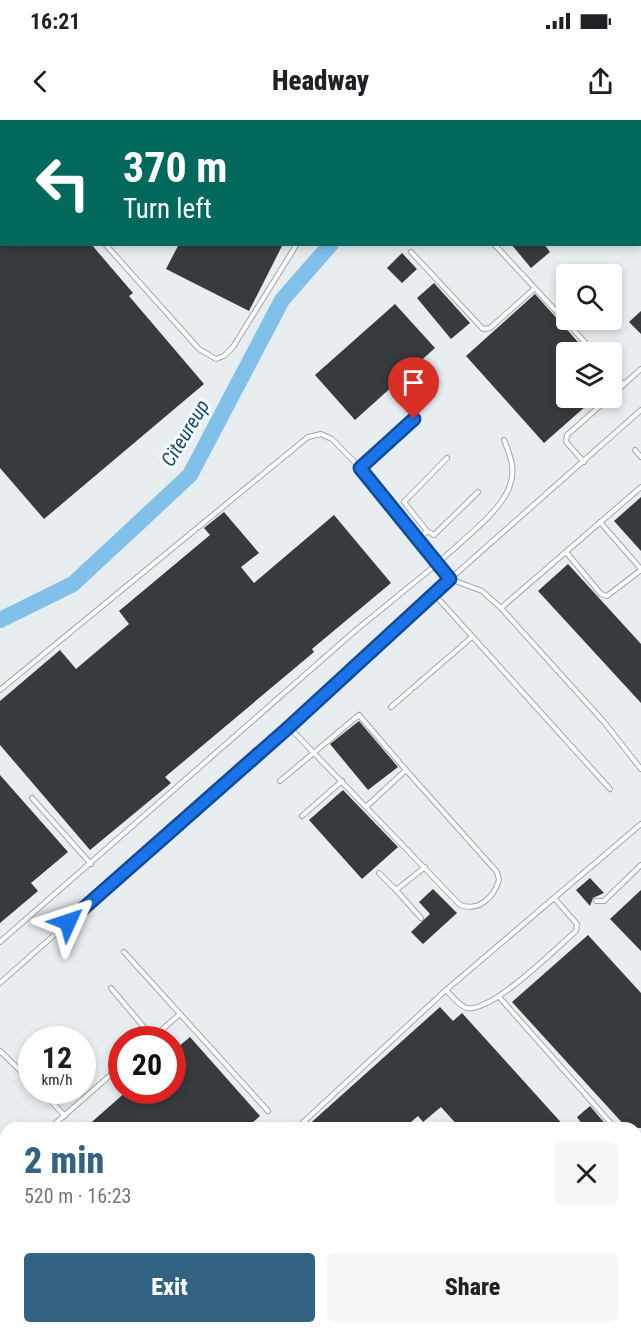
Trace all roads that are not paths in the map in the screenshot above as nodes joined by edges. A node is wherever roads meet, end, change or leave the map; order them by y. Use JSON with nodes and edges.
{"nodes":[{"id":1,"x":107,"y":246,"type":"edge"},
{"id":2,"x":296,"y":246,"type":"edge"},
{"id":3,"x":496,"y":246,"type":"edge"},
{"id":4,"x":411,"y":252,"type":"dead end"},
{"id":5,"x":534,"y":289,"type":"junction"},
{"id":6,"x":584,"y":342,"type":"edge"},
{"id":7,"x":641,"y":369,"type":"edge"},
{"id":8,"x":624,"y":385,"type":"edge"},
{"id":9,"x":597,"y":408,"type":"edge"},
{"id":10,"x":641,"y":410,"type":"edge"},
{"id":11,"x":414,"y":419,"type":"dead end"},
{"id":12,"x":504,"y":440,"type":"dead end"},
{"id":13,"x":635,"y":450,"type":"dead end"},
{"id":14,"x":641,"y":457,"type":"edge"},
{"id":15,"x":447,"y":458,"type":"dead end"},
{"id":16,"x":584,"y":462,"type":"junction"},
{"id":17,"x":360,"y":468,"type":"junction"},
{"id":18,"x":641,"y":487,"type":"edge"},
{"id":19,"x":478,"y":492,"type":"dead end"},
{"id":20,"x":600,"y":522,"type":"junction"},
{"id":21,"x":427,"y":531,"type":"junction"},
{"id":22,"x":419,"y":539,"type":"junction"},
{"id":23,"x":566,"y":552,"type":"junction"},
{"id":24,"x":437,"y":564,"type":"junction"},
{"id":25,"x":641,"y":569,"type":"edge"},
{"id":26,"x":450,"y":579,"type":"junction"},
{"id":27,"x":434,"y":594,"type":"junction"},
{"id":28,"x":501,"y":608,"type":"junction"},
{"id":29,"x":472,"y":637,"type":"junction"},
{"id":30,"x":0,"y":690,"type":"edge"},
{"id":31,"x":391,"y":707,"type":"dead end"},
{"id":32,"x":289,"y":727,"type":"junction"},
{"id":33,"x":314,"y":752,"type":"junction"},
{"id":34,"x":641,"y":769,"type":"edge"},
{"id":35,"x":406,"y":770,"type":"junction"},
{"id":36,"x":280,"y":781,"type":"dead end"},
{"id":37,"x":342,"y":781,"type":"junction"},
{"id":38,"x":610,"y":789,"type":"dead end"},
{"id":39,"x":32,"y":798,"type":"dead end"},
{"id":40,"x":367,"y":806,"type":"junction"},
{"id":41,"x":302,"y":816,"type":"dead end"},
{"id":42,"x":641,"y":824,"type":"edge"},
{"id":43,"x":91,"y":864,"type":"junction"},
{"id":44,"x":641,"y":865,"type":"edge"},
{"id":45,"x":424,"y":867,"type":"junction"},
{"id":46,"x":379,"y":873,"type":"dead end"},
{"id":47,"x":396,"y":890,"type":"junction"},
{"id":48,"x":555,"y":899,"type":"junction"},
{"id":49,"x":596,"y":901,"type":"dead end"},
{"id":50,"x":421,"y":918,"type":"dead end"},
{"id":51,"x":0,"y":942,"type":"edge"},
{"id":52,"x":124,"y":952,"type":"dead end"},
{"id":53,"x":0,"y":983,"type":"edge"},
{"id":54,"x":111,"y":988,"type":"dead end"},
{"id":55,"x":446,"y":990,"type":"junction"},
{"id":56,"x":500,"y":998,"type":"junction"},
{"id":57,"x":180,"y":1014,"type":"junction"},
{"id":58,"x":142,"y":1026,"type":"edge"},
{"id":59,"x":167,"y":1026,"type":"edge"},
{"id":60,"x":0,"y":1051,"type":"edge"},
{"id":61,"x":18,"y":1068,"type":"edge"},
{"id":62,"x":108,"y":1078,"type":"edge"},
{"id":63,"x":53,"y":1104,"type":"edge"},
{"id":64,"x":268,"y":1111,"type":"dead end"},
{"id":65,"x":65,"y":1116,"type":"junction"},
{"id":66,"x":58,"y":1122,"type":"edge"},
{"id":67,"x":303,"y":1122,"type":"edge"},
{"id":68,"x":610,"y":1122,"type":"edge"}],
"edges":[{"from":1,"to":2,"type":"lane"},
{"from":3,"to":5,"type":"lane"},
{"from":4,"to":5,"type":"lane"},
{"from":5,"to":6,"type":"lane"},
{"from":7,"to":8,"type":"lane"},
{"from":9,"to":16,"type":"lane"},
{"from":10,"to":16,"type":"lane"},
{"from":11,"to":17,"type":"lane"},
{"from":12,"to":24,"type":"lane"},
{"from":13,"to":14,"type":"lane"},
{"from":15,"to":21,"type":"lane"},
{"from":16,"to":26,"type":"lane"},
{"from":17,"to":22,"type":"lane"},
{"from":17,"to":30,"type":"lane"},
{"from":18,"to":20,"type":"lane"},
{"from":19,"to":21,"type":"lane"},
{"from":20,"to":23,"type":"lane"},
{"from":20,"to":25,"type":"lane"},
{"from":21,"to":22,"type":"lane"},
{"from":22,"to":24,"type":"lane"},
{"from":23,"to":25,"type":"lane"},
{"from":23,"to":28,"type":"lane"},
{"from":24,"to":26,"type":"lane"},
{"from":24,"to":43,"type":"lane"},
{"from":26,"to":27,"type":"lane"},
{"from":26,"to":28,"type":"lane"},
{"from":27,"to":29,"type":"lane"},
{"from":27,"to":32,"type":"lane"},
{"from":28,"to":34,"type":"lane"},
{"from":29,"to":31,"type":"lane"},
{"from":29,"to":38,"type":"lane"},
{"from":32,"to":33,"type":"lane"},
{"from":32,"to":53,"type":"lane"},
{"from":33,"to":35,"type":"lane"},
{"from":33,"to":36,"type":"lane"},
{"from":33,"to":37,"type":"lane"},
{"from":35,"to":40,"type":"lane"},
{"from":35,"to":45,"type":"lane"},
{"from":37,"to":40,"type":"lane"},
{"from":37,"to":41,"type":"lane"},
{"from":39,"to":43,"type":"lane"},
{"from":40,"to":45,"type":"lane"},
{"from":42,"to":48,"type":"lane"},
{"from":43,"to":51,"type":"lane"},
{"from":44,"to":49,"type":"lane"},
{"from":45,"to":47,"type":"lane"},
{"from":46,"to":47,"type":"lane"},
{"from":47,"to":50,"type":"lane"},
{"from":48,"to":55,"type":"lane"},
{"from":48,"to":56,"type":"lane"},
{"from":52,"to":57,"type":"lane"},
{"from":54,"to":58,"type":"lane"},
{"from":55,"to":56,"type":"lane"},
{"from":55,"to":67,"type":"lane"},
{"from":56,"to":68,"type":"lane"},
{"from":57,"to":59,"type":"lane"},
{"from":57,"to":64,"type":"lane"},
{"from":60,"to":61,"type":"lane"},
{"from":62,"to":65,"type":"lane"},
{"from":63,"to":65,"type":"lane"},
{"from":65,"to":66,"type":"lane"}]}
